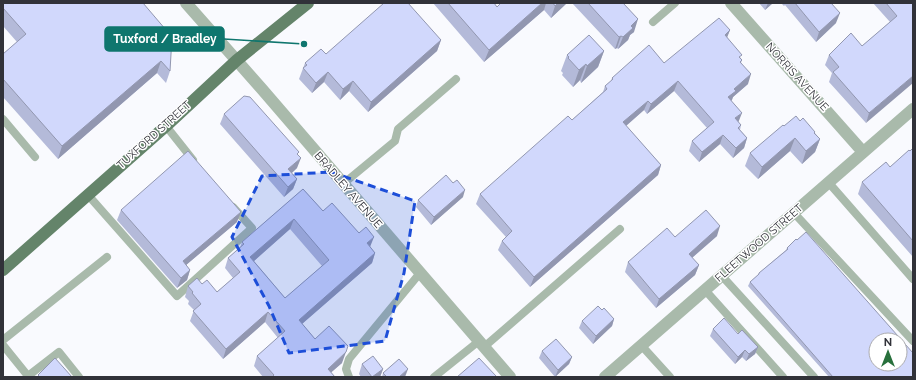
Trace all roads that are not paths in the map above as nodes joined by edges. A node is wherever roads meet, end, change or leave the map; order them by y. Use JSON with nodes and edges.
{"nodes":[{"id":1,"x":186,"y":3,"type":"edge"},
{"id":2,"x":308,"y":3,"type":"edge"},
{"id":3,"x":675,"y":3,"type":"edge"},
{"id":4,"x":732,"y":3,"type":"edge"},
{"id":5,"x":653,"y":22,"type":"dead end"},
{"id":6,"x":237,"y":60,"type":"junction"},
{"id":7,"x":456,"y":79,"type":"dead end"},
{"id":8,"x":913,"y":109,"type":"edge"},
{"id":9,"x":3,"y":119,"type":"edge"},
{"id":10,"x":166,"y":126,"type":"junction"},
{"id":11,"x":863,"y":152,"type":"junction"},
{"id":12,"x":35,"y":157,"type":"dead end"},
{"id":13,"x":196,"y":163,"type":"edge"},
{"id":14,"x":829,"y":182,"type":"junction"},
{"id":15,"x":343,"y":184,"type":"junction"},
{"id":16,"x":88,"y":195,"type":"junction"},
{"id":17,"x":226,"y":199,"type":"edge"},
{"id":18,"x":794,"y":213,"type":"junction"},
{"id":19,"x":620,"y":229,"type":"dead end"},
{"id":20,"x":107,"y":257,"type":"dead end"},
{"id":21,"x":3,"y":270,"type":"edge"},
{"id":22,"x":420,"y":273,"type":"junction"},
{"id":23,"x":722,"y":276,"type":"junction"},
{"id":24,"x":913,"y":279,"type":"edge"},
{"id":25,"x":705,"y":290,"type":"junction"},
{"id":26,"x":3,"y":340,"type":"edge"},
{"id":27,"x":913,"y":341,"type":"edge"},
{"id":28,"x":481,"y":344,"type":"junction"},
{"id":29,"x":3,"y":345,"type":"edge"},
{"id":30,"x":642,"y":345,"type":"junction"},
{"id":31,"x":79,"y":377,"type":"edge"},
{"id":32,"x":349,"y":377,"type":"edge"},
{"id":33,"x":434,"y":377,"type":"edge"},
{"id":34,"x":510,"y":377,"type":"edge"},
{"id":35,"x":605,"y":377,"type":"edge"},
{"id":36,"x":670,"y":377,"type":"edge"},
{"id":37,"x":783,"y":377,"type":"edge"},
{"id":38,"x":814,"y":377,"type":"edge"}],
"edges":[{"from":1,"to":6,"type":"street","name":"BRADLEY AVENUE"},
{"from":2,"to":6,"type":"main road","name":"TUXFORD STREET"},
{"from":3,"to":5,"type":"lane"},
{"from":4,"to":11,"type":"street","name":"NORRIS AVENUE"},
{"from":6,"to":10,"type":"main road","name":"TUXFORD STREET"},
{"from":6,"to":15,"type":"street","name":"BRADLEY AVENUE"},
{"from":7,"to":15,"type":"lane"},
{"from":8,"to":11,"type":"street","name":"FLEETWOOD STREET"},
{"from":9,"to":12,"type":"lane"},
{"from":10,"to":13,"type":"lane"},
{"from":10,"to":16,"type":"main road","name":"TUXFORD STREET"},
{"from":11,"to":14,"type":"street","name":"FLEETWOOD STREET"},
{"from":14,"to":18,"type":"street","name":"FLEETWOOD STREET"},
{"from":14,"to":24,"type":"lane"},
{"from":15,"to":22,"type":"street","name":"BRADLEY AVENUE"},
{"from":16,"to":17,"type":"lane"},
{"from":16,"to":21,"type":"main road","name":"TUXFORD STREET"},
{"from":18,"to":23,"type":"street","name":"FLEETWOOD STREET"},
{"from":18,"to":27,"type":"lane"},
{"from":19,"to":28,"type":"lane"},
{"from":20,"to":26,"type":"lane"},
{"from":22,"to":28,"type":"street","name":"BRADLEY AVENUE"},
{"from":22,"to":32,"type":"lane"},
{"from":23,"to":25,"type":"street","name":"FLEETWOOD STREET"},
{"from":23,"to":38,"type":"lane"},
{"from":25,"to":30,"type":"street","name":"FLEETWOOD STREET"},
{"from":25,"to":37,"type":"lane"},
{"from":28,"to":33,"type":"lane"},
{"from":28,"to":34,"type":"street","name":"BRADLEY AVENUE"},
{"from":29,"to":31,"type":"lane"},
{"from":30,"to":35,"type":"street","name":"FLEETWOOD STREET"},
{"from":30,"to":36,"type":"lane"}]}
